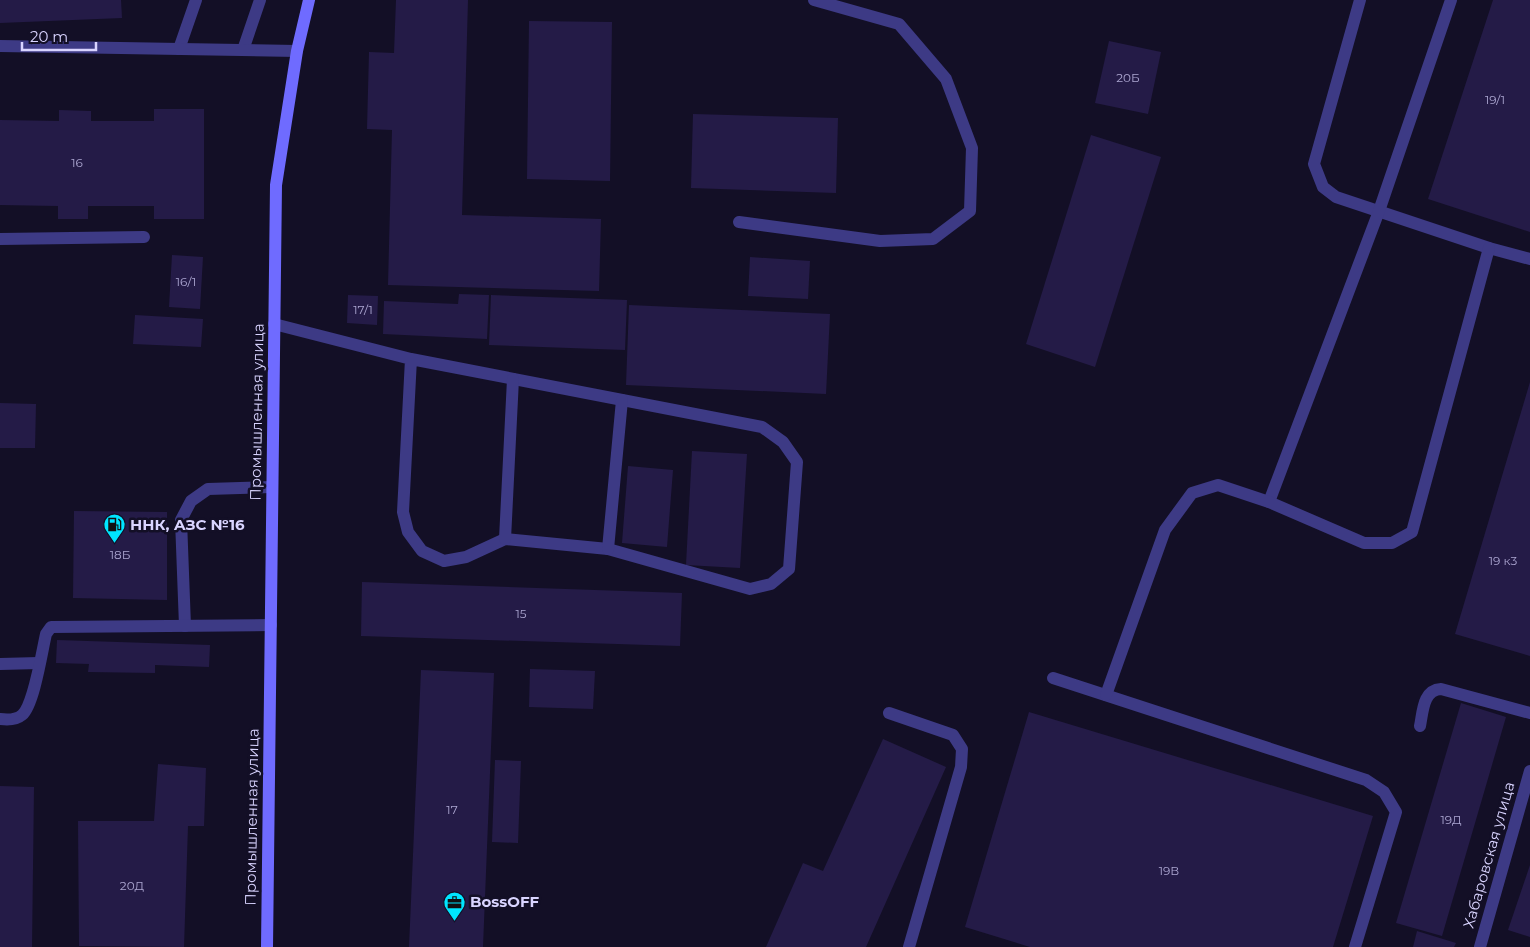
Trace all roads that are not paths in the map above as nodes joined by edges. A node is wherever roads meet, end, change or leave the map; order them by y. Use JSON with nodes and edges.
{"nodes":[{"id":1,"x":196,"y":0,"type":"edge"},
{"id":2,"x":260,"y":0,"type":"edge"},
{"id":3,"x":309,"y":0,"type":"edge"},
{"id":4,"x":814,"y":0,"type":"edge"},
{"id":5,"x":1360,"y":0,"type":"edge"},
{"id":6,"x":1451,"y":0,"type":"edge"},
{"id":7,"x":0,"y":46,"type":"edge"},
{"id":8,"x":179,"y":49,"type":"junction"},
{"id":9,"x":243,"y":50,"type":"junction"},
{"id":10,"x":296,"y":51,"type":"junction"},
{"id":11,"x":1379,"y":211,"type":"junction"},
{"id":12,"x":739,"y":222,"type":"dead end"},
{"id":13,"x":144,"y":236,"type":"dead end"},
{"id":14,"x":0,"y":239,"type":"edge"},
{"id":15,"x":1489,"y":248,"type":"junction"},
{"id":16,"x":1530,"y":259,"type":"edge"},
{"id":17,"x":274,"y":324,"type":"junction"},
{"id":18,"x":411,"y":359,"type":"junction"},
{"id":19,"x":513,"y":379,"type":"junction"},
{"id":20,"x":622,"y":400,"type":"junction"},
{"id":21,"x":272,"y":487,"type":"junction"},
{"id":22,"x":1269,"y":502,"type":"junction"},
{"id":23,"x":504,"y":539,"type":"junction"},
{"id":24,"x":608,"y":549,"type":"junction"},
{"id":25,"x":185,"y":626,"type":"junction"},
{"id":26,"x":271,"y":626,"type":"junction"},
{"id":27,"x":39,"y":663,"type":"junction"},
{"id":28,"x":0,"y":664,"type":"edge"},
{"id":29,"x":1053,"y":678,"type":"dead end"},
{"id":30,"x":1106,"y":696,"type":"junction"},
{"id":31,"x":889,"y":713,"type":"dead end"},
{"id":32,"x":1530,"y":713,"type":"edge"},
{"id":33,"x":0,"y":719,"type":"edge"},
{"id":34,"x":1420,"y":726,"type":"dead end"},
{"id":35,"x":1530,"y":771,"type":"edge"},
{"id":36,"x":267,"y":947,"type":"edge"},
{"id":37,"x":909,"y":947,"type":"edge"},
{"id":38,"x":1355,"y":947,"type":"edge"},
{"id":39,"x":1480,"y":947,"type":"edge"}],
"edges":[{"from":1,"to":8,"type":"street"},
{"from":2,"to":9,"type":"street"},
{"from":3,"to":10,"type":"street","name":"Промышленная улица"},
{"from":4,"to":12,"type":"street"},
{"from":5,"to":11,"type":"street"},
{"from":6,"to":11,"type":"street"},
{"from":7,"to":8,"type":"street"},
{"from":8,"to":9,"type":"street"},
{"from":9,"to":10,"type":"street"},
{"from":10,"to":17,"type":"street","name":"Промышленная улица"},
{"from":11,"to":15,"type":"street"},
{"from":11,"to":22,"type":"street"},
{"from":13,"to":14,"type":"street"},
{"from":15,"to":16,"type":"street"},
{"from":15,"to":22,"type":"street"},
{"from":17,"to":18,"type":"street"},
{"from":17,"to":21,"type":"street","name":"Промышленная улица"},
{"from":18,"to":19,"type":"street"},
{"from":18,"to":23,"type":"street"},
{"from":19,"to":20,"type":"street"},
{"from":19,"to":23,"type":"street"},
{"from":20,"to":24,"type":"street"},
{"from":20,"to":24,"type":"street"},
{"from":21,"to":25,"type":"street"},
{"from":21,"to":26,"type":"street","name":"Промышленная улица"},
{"from":22,"to":30,"type":"street"},
{"from":23,"to":24,"type":"street"},
{"from":25,"to":26,"type":"street"},
{"from":25,"to":27,"type":"street"},
{"from":26,"to":36,"type":"street","name":"Промышленная улица"},
{"from":27,"to":28,"type":"street"},
{"from":27,"to":33,"type":"street"},
{"from":29,"to":30,"type":"street"},
{"from":30,"to":38,"type":"street"},
{"from":31,"to":37,"type":"street"},
{"from":32,"to":34,"type":"street"},
{"from":35,"to":39,"type":"street","name":"Хабаровская улица"}]}
